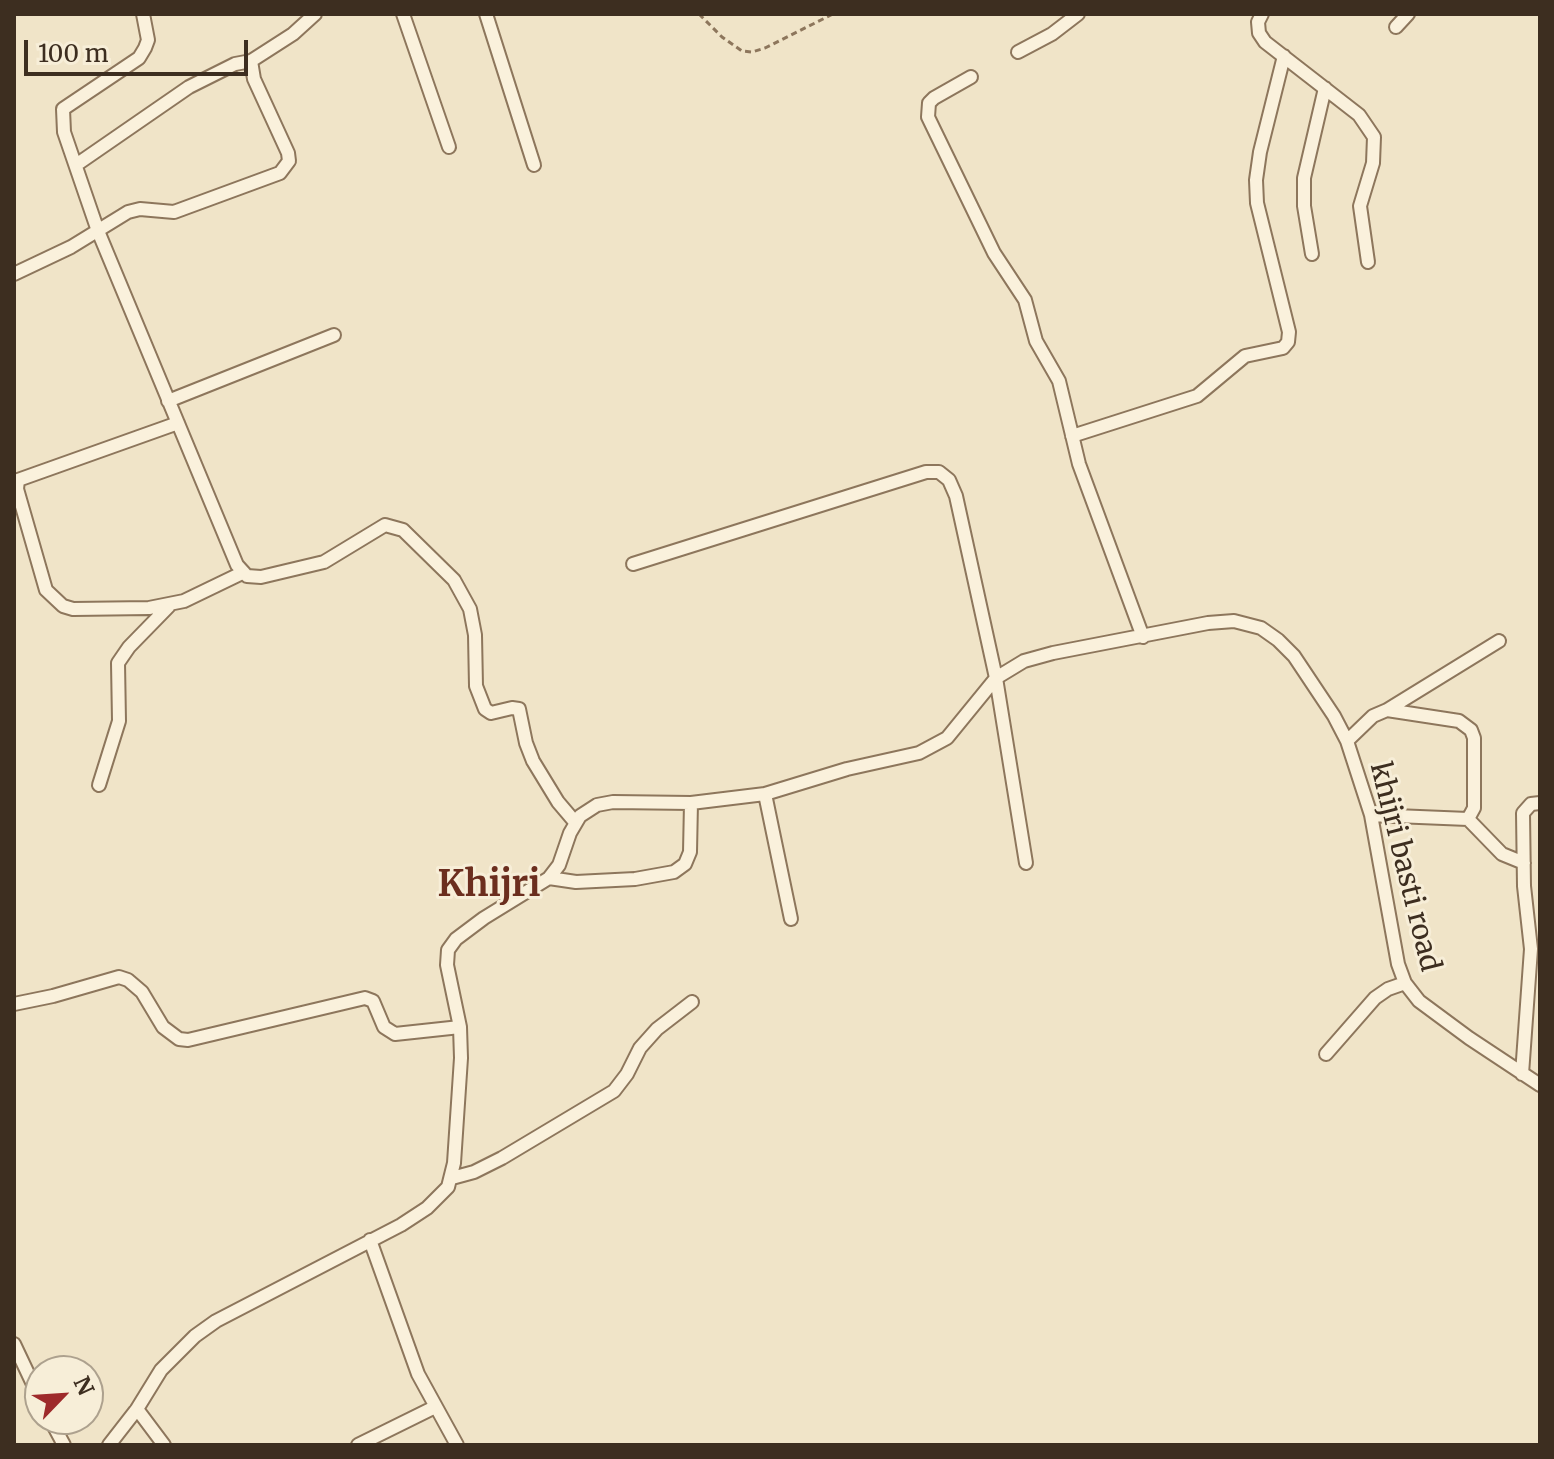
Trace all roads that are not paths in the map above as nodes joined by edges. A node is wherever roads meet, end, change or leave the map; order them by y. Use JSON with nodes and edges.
{"nodes":[{"id":1,"x":143,"y":14,"type":"edge"},
{"id":2,"x":315,"y":14,"type":"edge"},
{"id":3,"x":403,"y":14,"type":"edge"},
{"id":4,"x":486,"y":14,"type":"edge"},
{"id":5,"x":1078,"y":14,"type":"edge"},
{"id":6,"x":1262,"y":14,"type":"edge"},
{"id":7,"x":1408,"y":14,"type":"edge"},
{"id":8,"x":1396,"y":27,"type":"dead end"},
{"id":9,"x":1018,"y":52,"type":"dead end"},
{"id":10,"x":1284,"y":56,"type":"junction"},
{"id":11,"x":251,"y":61,"type":"junction"},
{"id":12,"x":971,"y":77,"type":"dead end"},
{"id":13,"x":1325,"y":88,"type":"junction"},
{"id":14,"x":449,"y":147,"type":"dead end"},
{"id":15,"x":76,"y":165,"type":"junction"},
{"id":16,"x":534,"y":165,"type":"dead end"},
{"id":17,"x":98,"y":231,"type":"junction"},
{"id":18,"x":1312,"y":254,"type":"dead end"},
{"id":19,"x":1368,"y":262,"type":"dead end"},
{"id":20,"x":14,"y":274,"type":"edge"},
{"id":21,"x":334,"y":335,"type":"dead end"},
{"id":22,"x":168,"y":401,"type":"junction"},
{"id":23,"x":178,"y":423,"type":"junction"},
{"id":24,"x":1072,"y":436,"type":"junction"},
{"id":25,"x":633,"y":564,"type":"dead end"},
{"id":26,"x":242,"y":573,"type":"junction"},
{"id":27,"x":169,"y":606,"type":"junction"},
{"id":28,"x":1143,"y":637,"type":"junction"},
{"id":29,"x":1499,"y":641,"type":"dead end"},
{"id":30,"x":996,"y":678,"type":"junction"},
{"id":31,"x":1387,"y":710,"type":"junction"},
{"id":32,"x":1347,"y":741,"type":"junction"},
{"id":33,"x":99,"y":785,"type":"dead end"},
{"id":34,"x":765,"y":794,"type":"junction"},
{"id":35,"x":691,"y":803,"type":"junction"},
{"id":36,"x":1540,"y":803,"type":"edge"},
{"id":37,"x":1371,"y":815,"type":"junction"},
{"id":38,"x":1468,"y":819,"type":"junction"},
{"id":39,"x":575,"y":822,"type":"junction"},
{"id":40,"x":1026,"y":863,"type":"dead end"},
{"id":41,"x":1524,"y":863,"type":"junction"},
{"id":42,"x":549,"y":878,"type":"junction"},
{"id":43,"x":791,"y":919,"type":"dead end"},
{"id":44,"x":1405,"y":983,"type":"junction"},
{"id":45,"x":692,"y":1002,"type":"dead end"},
{"id":46,"x":14,"y":1004,"type":"edge"},
{"id":47,"x":460,"y":1027,"type":"junction"},
{"id":48,"x":1326,"y":1054,"type":"dead end"},
{"id":49,"x":1522,"y":1074,"type":"junction"},
{"id":50,"x":1540,"y":1085,"type":"edge"},
{"id":51,"x":452,"y":1178,"type":"junction"},
{"id":52,"x":370,"y":1240,"type":"junction"},
{"id":53,"x":14,"y":1344,"type":"edge"},
{"id":54,"x":24,"y":1365,"type":"edge"},
{"id":55,"x":435,"y":1407,"type":"junction"},
{"id":56,"x":137,"y":1409,"type":"junction"},
{"id":57,"x":109,"y":1445,"type":"edge"},
{"id":58,"x":164,"y":1445,"type":"edge"},
{"id":59,"x":358,"y":1445,"type":"edge"},
{"id":60,"x":457,"y":1445,"type":"edge"}],
"edges":[{"from":1,"to":15,"type":"street"},
{"from":2,"to":11,"type":"street"},
{"from":3,"to":14,"type":"street"},
{"from":4,"to":16,"type":"street"},
{"from":5,"to":9,"type":"street"},
{"from":6,"to":10,"type":"street"},
{"from":7,"to":8,"type":"street"},
{"from":10,"to":13,"type":"street"},
{"from":10,"to":24,"type":"street"},
{"from":11,"to":15,"type":"street"},
{"from":11,"to":17,"type":"street"},
{"from":12,"to":24,"type":"street"},
{"from":13,"to":18,"type":"street"},
{"from":13,"to":19,"type":"street"},
{"from":15,"to":17,"type":"street"},
{"from":17,"to":20,"type":"street"},
{"from":17,"to":22,"type":"street"},
{"from":21,"to":22,"type":"street"},
{"from":22,"to":23,"type":"street"},
{"from":23,"to":26,"type":"street"},
{"from":23,"to":27,"type":"street"},
{"from":24,"to":28,"type":"street"},
{"from":25,"to":30,"type":"street"},
{"from":26,"to":27,"type":"street"},
{"from":26,"to":39,"type":"street"},
{"from":27,"to":33,"type":"street"},
{"from":28,"to":30,"type":"street","name":"khijri basti road"},
{"from":28,"to":32,"type":"street","name":"khijri basti road"},
{"from":29,"to":31,"type":"street"},
{"from":30,"to":34,"type":"street","name":"khijri basti road"},
{"from":30,"to":40,"type":"street"},
{"from":31,"to":32,"type":"street"},
{"from":31,"to":38,"type":"street"},
{"from":32,"to":37,"type":"street","name":"khijri basti road"},
{"from":34,"to":35,"type":"street","name":"khijri basti road"},
{"from":34,"to":43,"type":"street"},
{"from":35,"to":39,"type":"street","name":"khijri basti road"},
{"from":35,"to":42,"type":"street"},
{"from":36,"to":41,"type":"street"},
{"from":37,"to":38,"type":"street"},
{"from":37,"to":44,"type":"street","name":"khijri basti road"},
{"from":38,"to":41,"type":"street"},
{"from":39,"to":42,"type":"street"},
{"from":41,"to":49,"type":"street"},
{"from":42,"to":47,"type":"street"},
{"from":44,"to":48,"type":"street"},
{"from":44,"to":49,"type":"street","name":"khijri basti road"},
{"from":45,"to":51,"type":"street"},
{"from":46,"to":47,"type":"street"},
{"from":47,"to":51,"type":"street"},
{"from":49,"to":50,"type":"street","name":"khijri basti road"},
{"from":51,"to":52,"type":"street"},
{"from":52,"to":55,"type":"street"},
{"from":52,"to":56,"type":"street"},
{"from":53,"to":54,"type":"street"},
{"from":55,"to":59,"type":"street"},
{"from":55,"to":60,"type":"street"},
{"from":56,"to":57,"type":"street"},
{"from":56,"to":58,"type":"street"}]}
